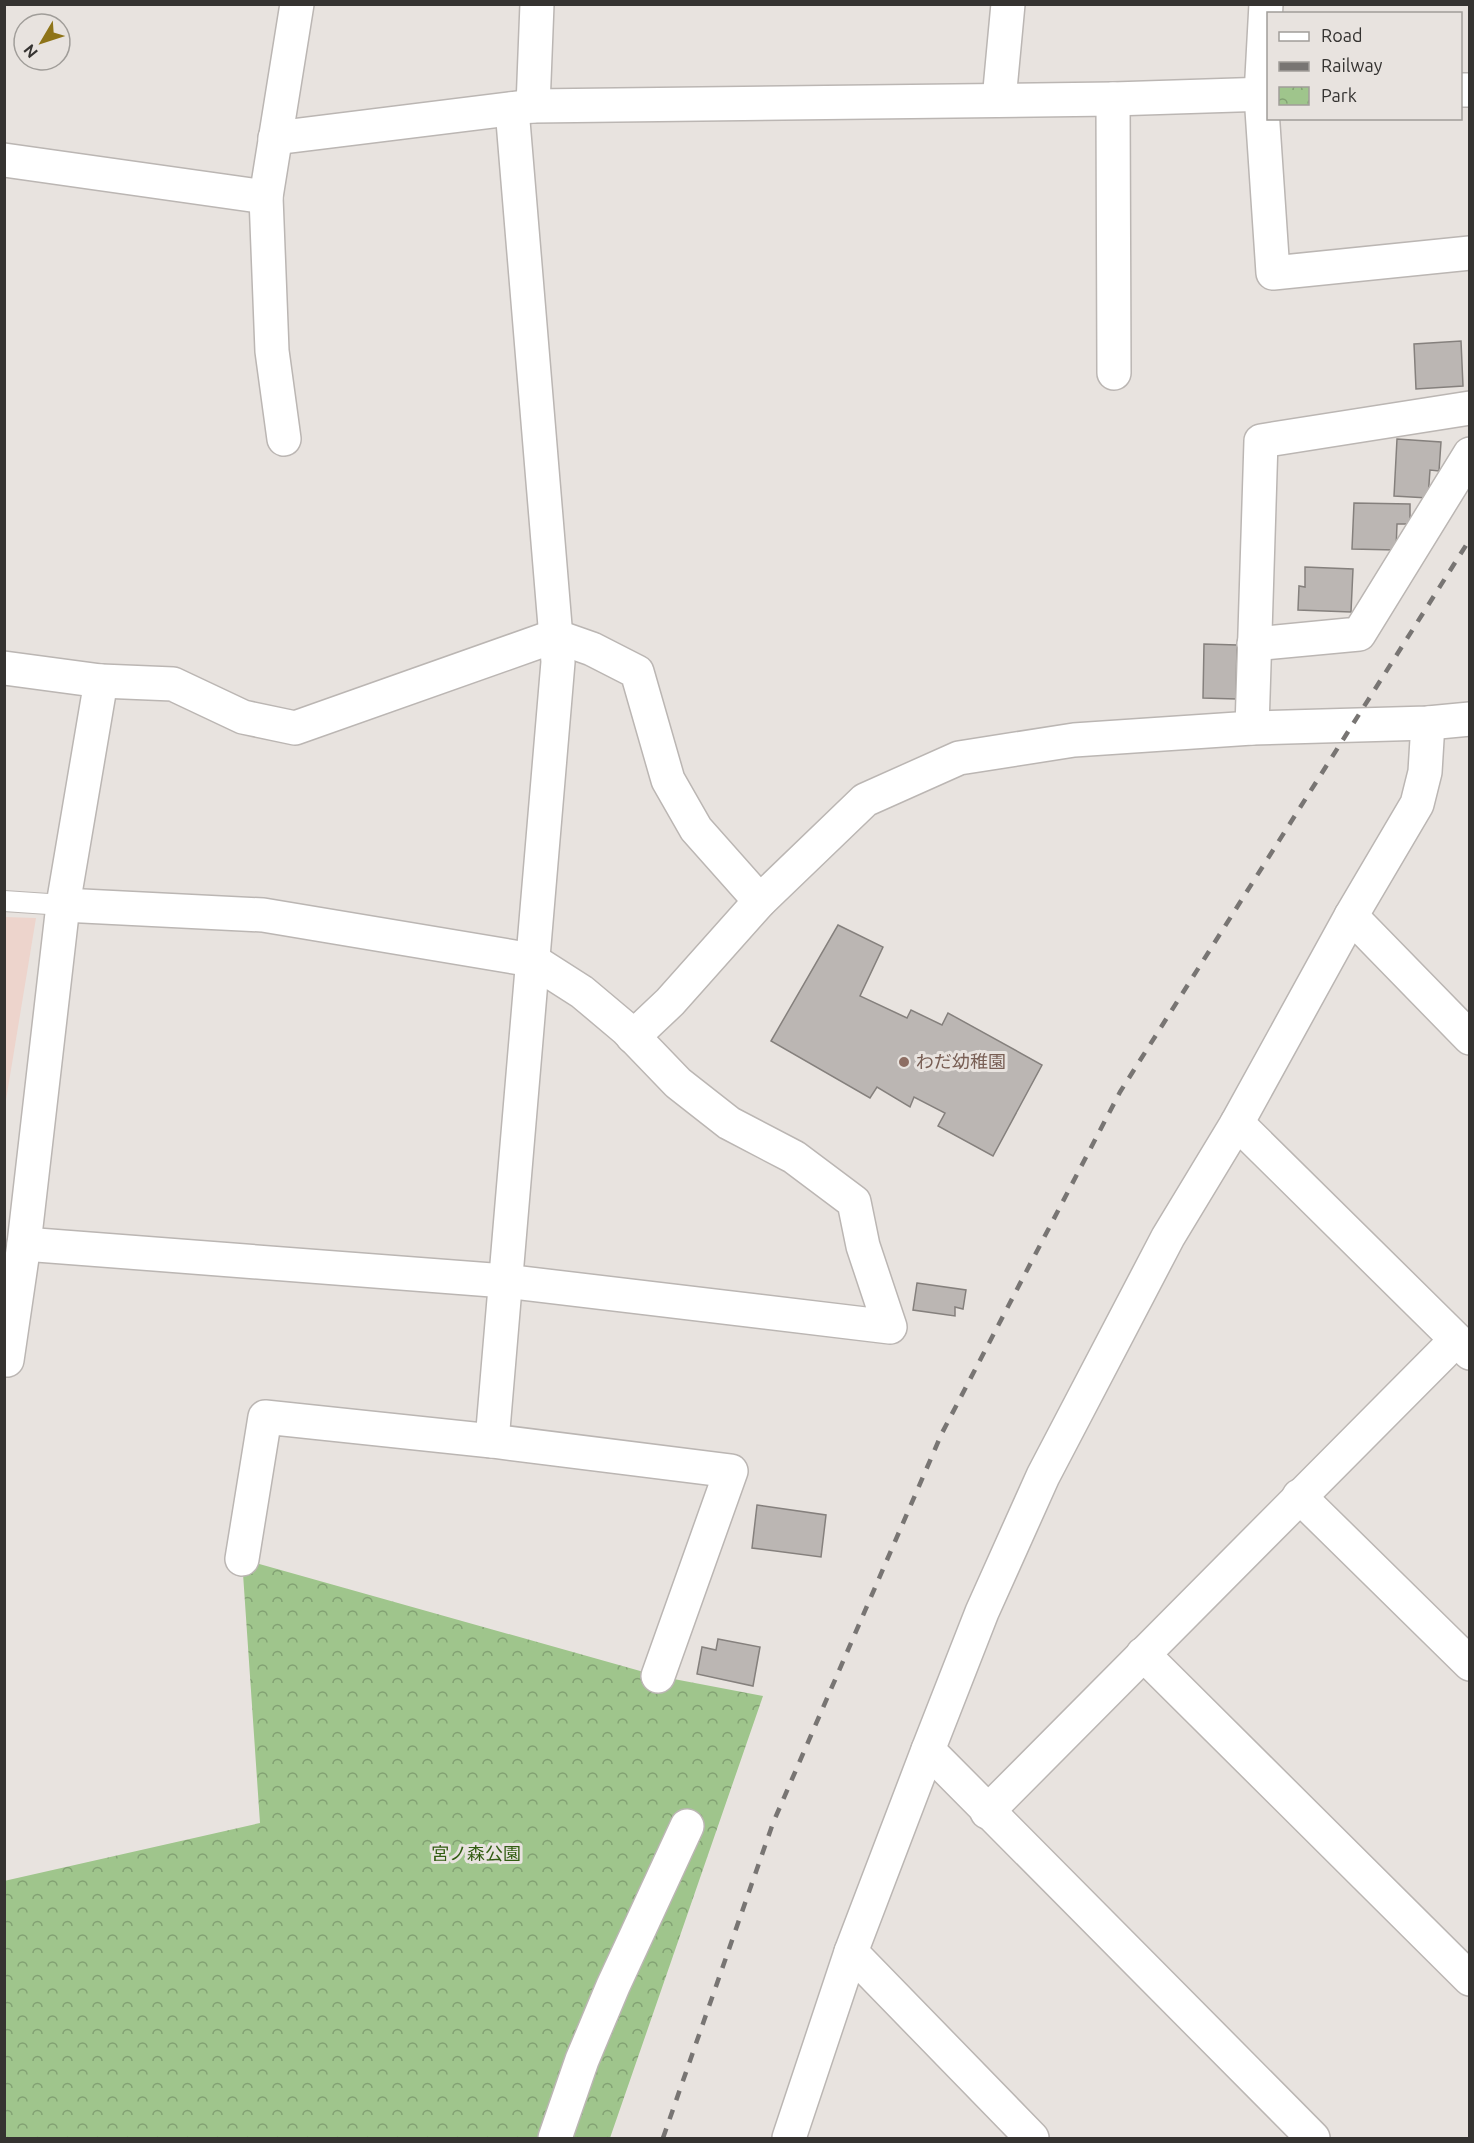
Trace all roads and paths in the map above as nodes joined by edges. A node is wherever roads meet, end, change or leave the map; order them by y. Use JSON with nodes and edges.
{"nodes":[{"id":1,"x":297,"y":4,"type":"edge"},
{"id":2,"x":537,"y":4,"type":"edge"},
{"id":3,"x":1008,"y":4,"type":"edge"},
{"id":4,"x":1266,"y":4,"type":"edge"},
{"id":5,"x":1265,"y":95,"type":"edge"},
{"id":6,"x":1113,"y":99,"type":"junction"},
{"id":7,"x":999,"y":100,"type":"junction"},
{"id":8,"x":522,"y":107,"type":"junction"},
{"id":9,"x":275,"y":138,"type":"junction"},
{"id":10,"x":4,"y":160,"type":"edge"},
{"id":11,"x":266,"y":197,"type":"junction"},
{"id":12,"x":1470,"y":253,"type":"edge"},
{"id":13,"x":1114,"y":373,"type":"dead end"},
{"id":14,"x":1470,"y":408,"type":"edge"},
{"id":15,"x":284,"y":439,"type":"dead end"},
{"id":16,"x":1470,"y":454,"type":"edge"},
{"id":17,"x":555,"y":636,"type":"junction"},
{"id":18,"x":1254,"y":644,"type":"junction"},
{"id":19,"x":4,"y":668,"type":"edge"},
{"id":20,"x":101,"y":681,"type":"junction"},
{"id":21,"x":1470,"y":718,"type":"edge"},
{"id":22,"x":1428,"y":723,"type":"junction"},
{"id":23,"x":1252,"y":728,"type":"junction"},
{"id":24,"x":4,"y":901,"type":"edge"},
{"id":25,"x":760,"y":901,"type":"junction"},
{"id":26,"x":63,"y":905,"type":"junction"},
{"id":27,"x":1351,"y":916,"type":"junction"},
{"id":28,"x":532,"y":960,"type":"junction"},
{"id":29,"x":633,"y":1037,"type":"junction"},
{"id":30,"x":1470,"y":1038,"type":"edge"},
{"id":31,"x":1237,"y":1123,"type":"junction"},
{"id":32,"x":24,"y":1244,"type":"junction"},
{"id":33,"x":505,"y":1281,"type":"junction"},
{"id":34,"x":1463,"y":1347,"type":"edge"},
{"id":35,"x":7,"y":1360,"type":"dead end"},
{"id":36,"x":492,"y":1441,"type":"junction"},
{"id":37,"x":1299,"y":1496,"type":"junction"},
{"id":38,"x":242,"y":1559,"type":"dead end"},
{"id":39,"x":1143,"y":1654,"type":"junction"},
{"id":40,"x":1470,"y":1664,"type":"edge"},
{"id":41,"x":658,"y":1676,"type":"dead end"},
{"id":42,"x":928,"y":1750,"type":"junction"},
{"id":43,"x":987,"y":1812,"type":"junction"},
{"id":44,"x":687,"y":1826,"type":"dead end"},
{"id":45,"x":851,"y":1952,"type":"junction"},
{"id":46,"x":1470,"y":1979,"type":"edge"},
{"id":47,"x":555,"y":2139,"type":"edge"},
{"id":48,"x":789,"y":2139,"type":"edge"},
{"id":49,"x":1032,"y":2139,"type":"edge"},
{"id":50,"x":1313,"y":2139,"type":"edge"}],
"edges":[{"from":1,"to":9,"type":"street"},
{"from":2,"to":8,"type":"street"},
{"from":3,"to":7,"type":"street"},
{"from":4,"to":5,"type":"street"},
{"from":5,"to":6,"type":"street"},
{"from":5,"to":12,"type":"street"},
{"from":6,"to":7,"type":"street"},
{"from":6,"to":13,"type":"street"},
{"from":7,"to":8,"type":"street"},
{"from":8,"to":9,"type":"street"},
{"from":8,"to":17,"type":"street"},
{"from":9,"to":11,"type":"street"},
{"from":10,"to":11,"type":"street"},
{"from":11,"to":15,"type":"street"},
{"from":14,"to":18,"type":"street"},
{"from":16,"to":18,"type":"street"},
{"from":17,"to":20,"type":"street"},
{"from":17,"to":25,"type":"street"},
{"from":17,"to":28,"type":"street"},
{"from":18,"to":23,"type":"street"},
{"from":19,"to":20,"type":"street"},
{"from":20,"to":26,"type":"street"},
{"from":21,"to":22,"type":"street"},
{"from":22,"to":23,"type":"street"},
{"from":22,"to":27,"type":"street"},
{"from":23,"to":25,"type":"street"},
{"from":24,"to":26,"type":"lane"},
{"from":25,"to":29,"type":"street"},
{"from":26,"to":28,"type":"street"},
{"from":26,"to":32,"type":"street"},
{"from":27,"to":30,"type":"street"},
{"from":27,"to":31,"type":"street"},
{"from":28,"to":29,"type":"street"},
{"from":28,"to":33,"type":"street"},
{"from":29,"to":33,"type":"street"},
{"from":31,"to":34,"type":"street"},
{"from":31,"to":42,"type":"street"},
{"from":32,"to":33,"type":"street"},
{"from":32,"to":35,"type":"street"},
{"from":33,"to":36,"type":"street"},
{"from":34,"to":37,"type":"street"},
{"from":36,"to":38,"type":"street"},
{"from":36,"to":41,"type":"street"},
{"from":37,"to":39,"type":"street"},
{"from":37,"to":40,"type":"street"},
{"from":39,"to":43,"type":"street"},
{"from":39,"to":46,"type":"street"},
{"from":42,"to":43,"type":"street"},
{"from":42,"to":45,"type":"street"},
{"from":43,"to":50,"type":"street"},
{"from":44,"to":47,"type":"street"},
{"from":45,"to":48,"type":"street"},
{"from":45,"to":49,"type":"street"}]}
